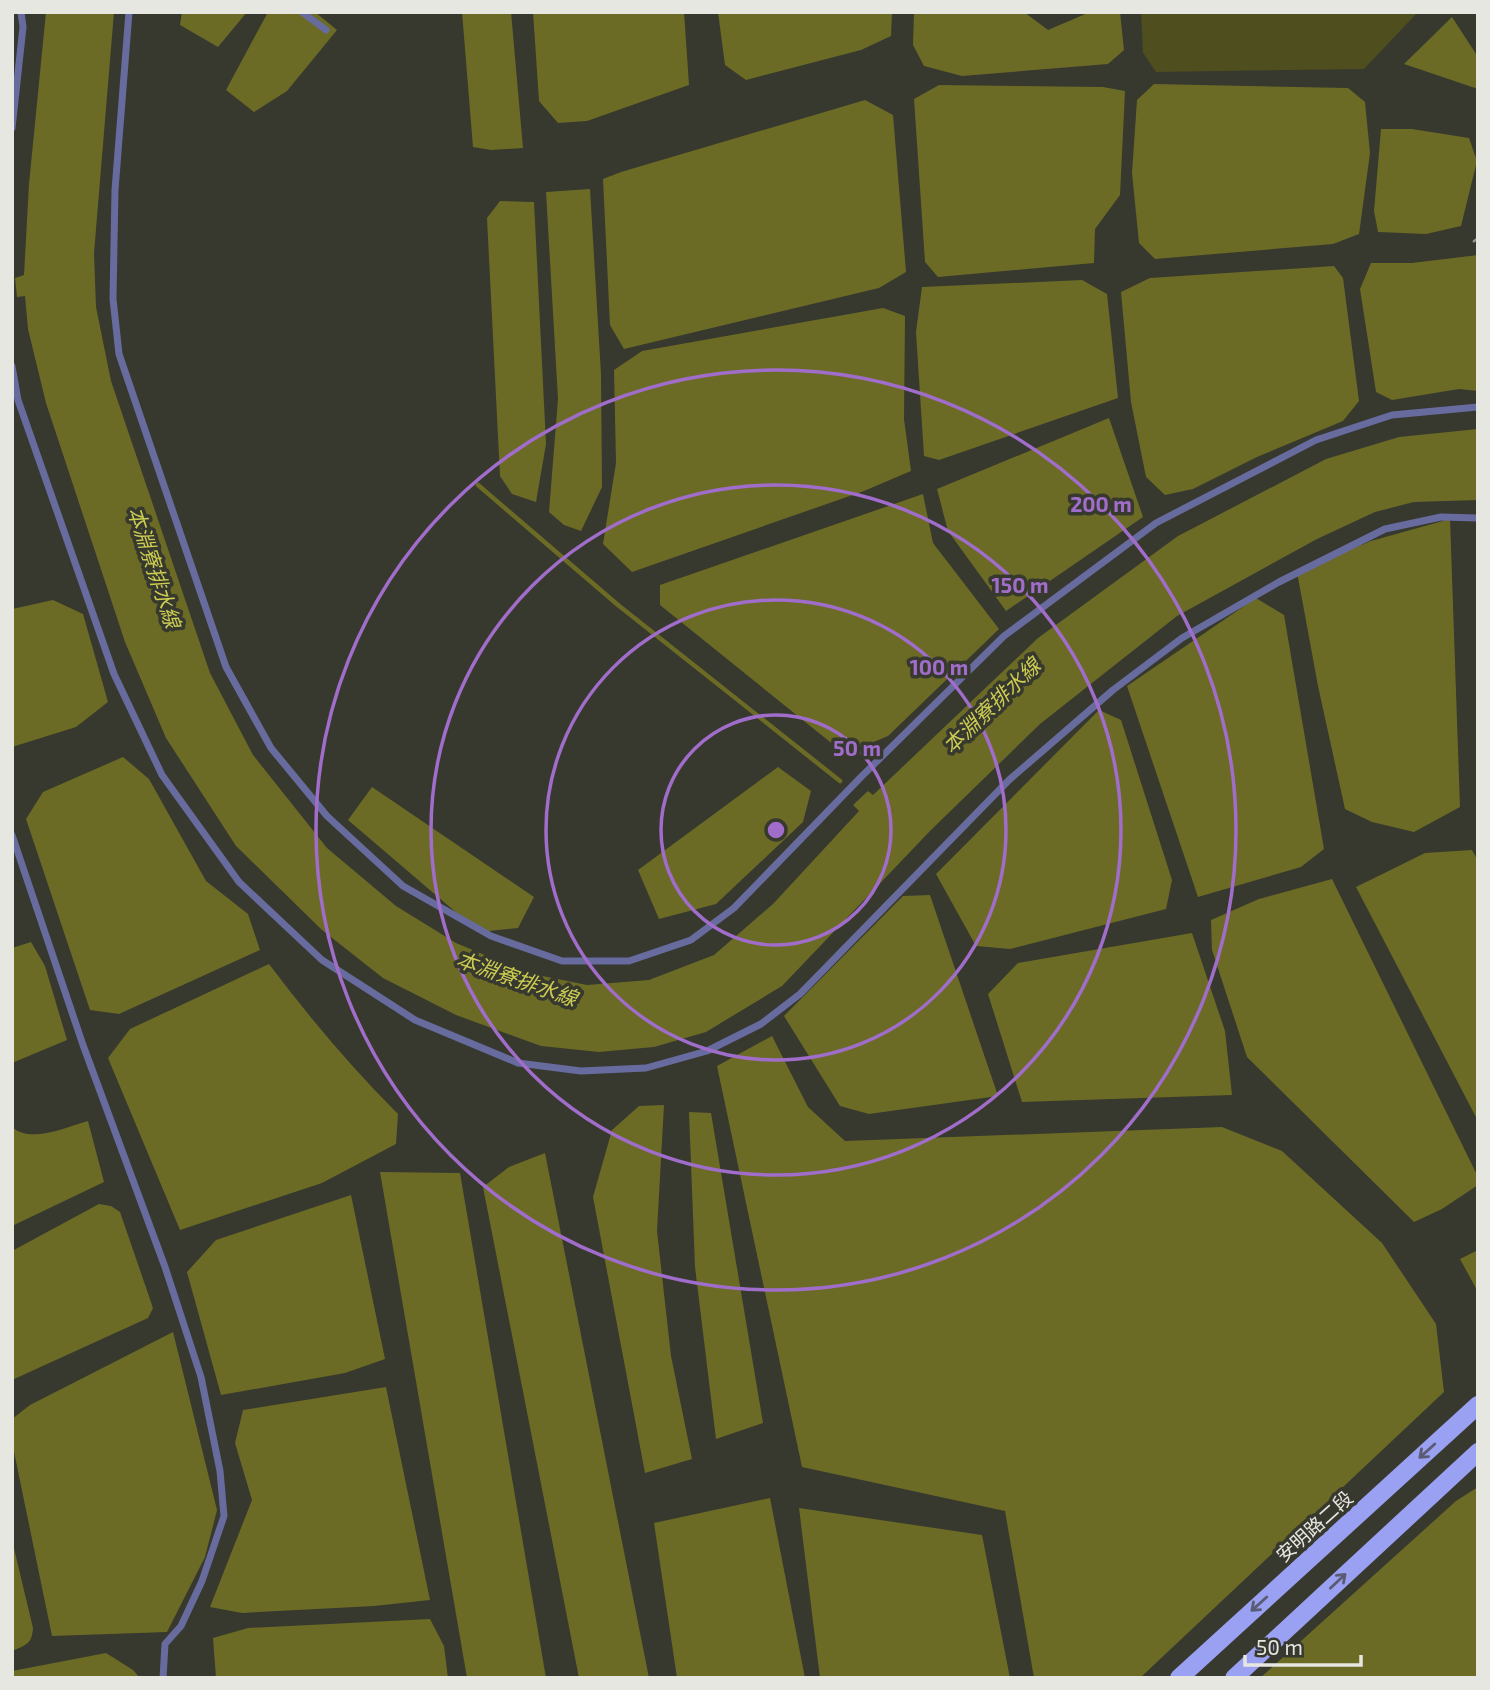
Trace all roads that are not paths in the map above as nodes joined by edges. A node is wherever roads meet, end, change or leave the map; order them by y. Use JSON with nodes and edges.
{"nodes":[{"id":1,"x":22,"y":12,"type":"edge"},
{"id":2,"x":130,"y":12,"type":"edge"},
{"id":3,"x":302,"y":12,"type":"edge"},
{"id":4,"x":326,"y":30,"type":"dead end"},
{"id":5,"x":12,"y":128,"type":"edge"},
{"id":6,"x":12,"y":366,"type":"edge"},
{"id":7,"x":1478,"y":407,"type":"edge"},
{"id":8,"x":1478,"y":518,"type":"edge"},
{"id":9,"x":12,"y":835,"type":"edge"},
{"id":10,"x":1478,"y":1405,"type":"edge"},
{"id":11,"x":1478,"y":1452,"type":"edge"},
{"id":12,"x":163,"y":1678,"type":"edge"},
{"id":13,"x":1179,"y":1678,"type":"edge"},
{"id":14,"x":1234,"y":1678,"type":"edge"}],
"edges":[{"from":1,"to":5,"type":"lane"},
{"from":2,"to":7,"type":"lane"},
{"from":3,"to":4,"type":"lane"},
{"from":6,"to":8,"type":"lane"},
{"from":9,"to":12,"type":"lane"},
{"from":10,"to":13,"type":"main road","name":"安明路二段","one_way":true},
{"from":14,"to":11,"type":"main road","one_way":true}]}
